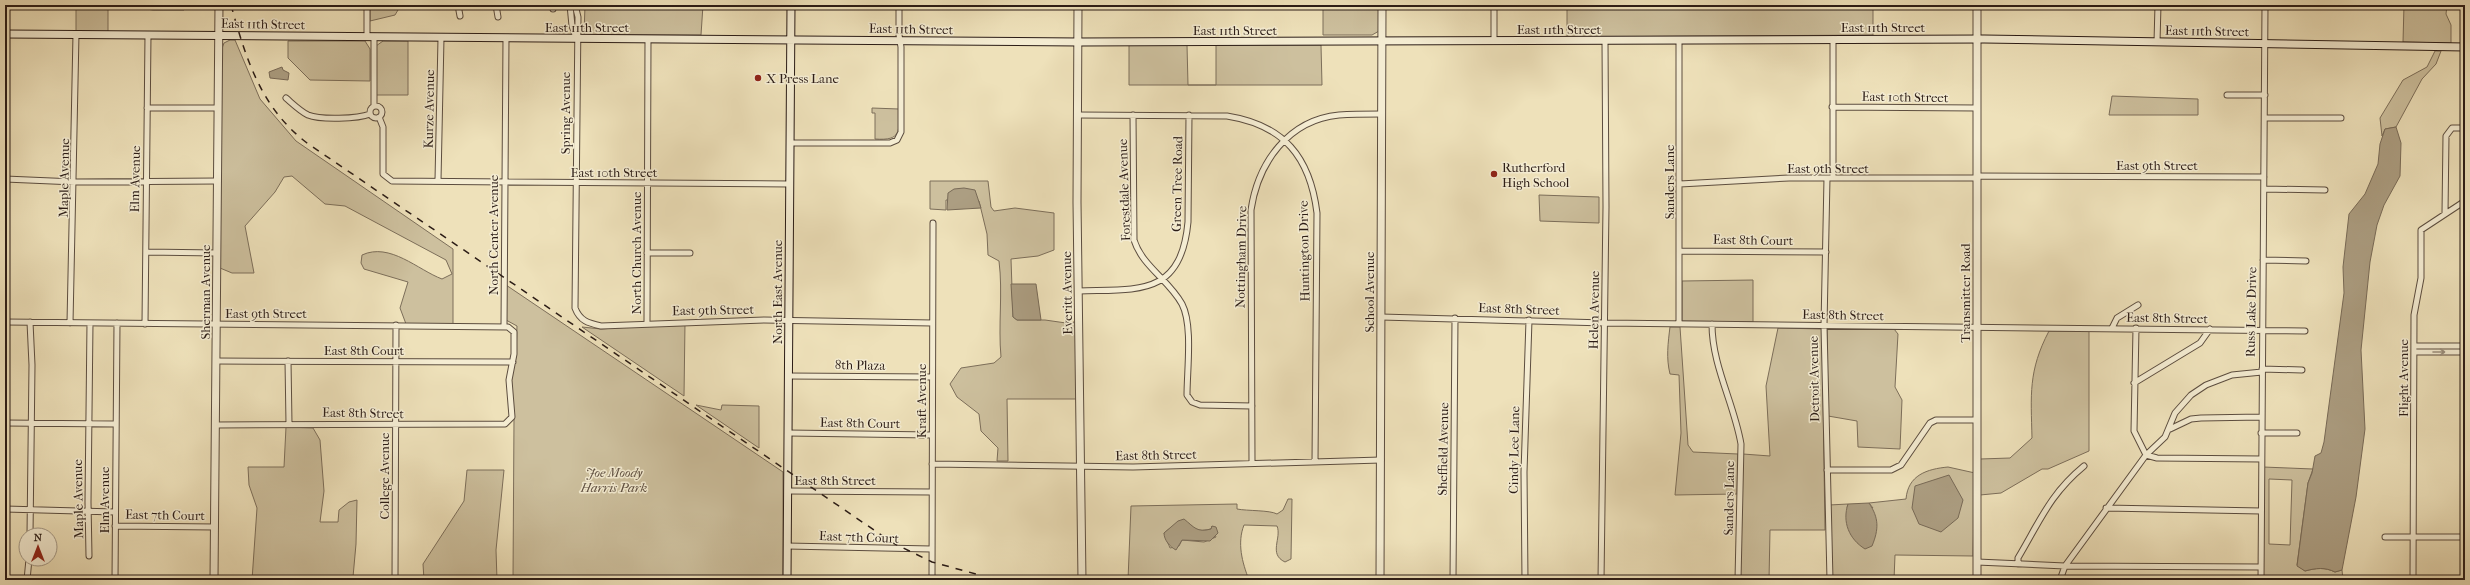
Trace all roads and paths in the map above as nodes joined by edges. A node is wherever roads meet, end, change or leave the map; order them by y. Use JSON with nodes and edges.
{"nodes":[{"id":1,"x":219,"y":5,"type":"edge"},
{"id":2,"x":368,"y":5,"type":"edge"},
{"id":3,"x":458,"y":5,"type":"edge"},
{"id":4,"x":496,"y":5,"type":"edge"},
{"id":5,"x":570,"y":5,"type":"edge"},
{"id":6,"x":575,"y":5,"type":"edge"},
{"id":7,"x":791,"y":5,"type":"edge"},
{"id":8,"x":899,"y":5,"type":"edge"},
{"id":9,"x":1078,"y":5,"type":"edge"},
{"id":10,"x":1382,"y":5,"type":"edge"},
{"id":11,"x":1494,"y":5,"type":"edge"},
{"id":12,"x":1977,"y":5,"type":"edge"},
{"id":13,"x":2158,"y":5,"type":"edge"},
{"id":14,"x":2265,"y":5,"type":"edge"},
{"id":15,"x":460,"y":16,"type":"dead end"},
{"id":16,"x":498,"y":17,"type":"dead end"},
{"id":17,"x":5,"y":34,"type":"edge"},
{"id":18,"x":76,"y":34,"type":"junction"},
{"id":19,"x":148,"y":34,"type":"junction"},
{"id":20,"x":219,"y":36,"type":"junction"},
{"id":21,"x":371,"y":38,"type":"junction"},
{"id":22,"x":441,"y":38,"type":"junction"},
{"id":23,"x":506,"y":38,"type":"junction"},
{"id":24,"x":576,"y":39,"type":"junction"},
{"id":25,"x":648,"y":39,"type":"junction"},
{"id":26,"x":790,"y":39,"type":"junction"},
{"id":27,"x":1833,"y":39,"type":"junction"},
{"id":28,"x":1382,"y":40,"type":"junction"},
{"id":29,"x":1679,"y":40,"type":"junction"},
{"id":30,"x":1977,"y":40,"type":"junction"},
{"id":31,"x":900,"y":41,"type":"junction"},
{"id":32,"x":1494,"y":41,"type":"junction"},
{"id":33,"x":1605,"y":41,"type":"junction"},
{"id":34,"x":1079,"y":42,"type":"junction"},
{"id":35,"x":2157,"y":42,"type":"junction"},
{"id":36,"x":2266,"y":44,"type":"junction"},
{"id":37,"x":2465,"y":47,"type":"edge"},
{"id":38,"x":2227,"y":95,"type":"dead end"},
{"id":39,"x":2265,"y":95,"type":"junction"},
{"id":40,"x":286,"y":98,"type":"dead end"},
{"id":41,"x":374,"y":106,"type":"junction"},
{"id":42,"x":1832,"y":107,"type":"junction"},
{"id":43,"x":147,"y":108,"type":"junction"},
{"id":44,"x":218,"y":108,"type":"junction"},
{"id":45,"x":1977,"y":108,"type":"junction"},
{"id":46,"x":370,"y":114,"type":"junction"},
{"id":47,"x":1382,"y":114,"type":"junction"},
{"id":48,"x":1078,"y":115,"type":"junction"},
{"id":49,"x":1133,"y":115,"type":"junction"},
{"id":50,"x":1189,"y":115,"type":"junction"},
{"id":51,"x":379,"y":117,"type":"junction"},
{"id":52,"x":2265,"y":118,"type":"junction"},
{"id":53,"x":2341,"y":118,"type":"dead end"},
{"id":54,"x":2465,"y":128,"type":"edge"},
{"id":55,"x":1284,"y":140,"type":"junction"},
{"id":56,"x":790,"y":142,"type":"junction"},
{"id":57,"x":1977,"y":177,"type":"junction"},
{"id":58,"x":2264,"y":177,"type":"junction"},
{"id":59,"x":1827,"y":178,"type":"junction"},
{"id":60,"x":1833,"y":178,"type":"junction"},
{"id":61,"x":5,"y":179,"type":"edge"},
{"id":62,"x":438,"y":180,"type":"junction"},
{"id":63,"x":218,"y":181,"type":"junction"},
{"id":64,"x":75,"y":182,"type":"junction"},
{"id":65,"x":146,"y":182,"type":"junction"},
{"id":66,"x":503,"y":182,"type":"junction"},
{"id":67,"x":575,"y":183,"type":"junction"},
{"id":68,"x":648,"y":183,"type":"junction"},
{"id":69,"x":790,"y":184,"type":"junction"},
{"id":70,"x":1680,"y":184,"type":"junction"},
{"id":71,"x":2264,"y":189,"type":"junction"},
{"id":72,"x":2325,"y":190,"type":"dead end"},
{"id":73,"x":2465,"y":201,"type":"edge"},
{"id":74,"x":2445,"y":212,"type":"junction"},
{"id":75,"x":933,"y":223,"type":"dead end"},
{"id":76,"x":1679,"y":251,"type":"junction"},
{"id":77,"x":146,"y":252,"type":"junction"},
{"id":78,"x":1826,"y":252,"type":"junction"},
{"id":79,"x":217,"y":253,"type":"junction"},
{"id":80,"x":647,"y":253,"type":"junction"},
{"id":81,"x":690,"y":253,"type":"dead end"},
{"id":82,"x":2263,"y":260,"type":"junction"},
{"id":83,"x":2306,"y":261,"type":"dead end"},
{"id":84,"x":1163,"y":280,"type":"junction"},
{"id":85,"x":1079,"y":291,"type":"junction"},
{"id":86,"x":2138,"y":305,"type":"dead end"},
{"id":87,"x":575,"y":308,"type":"joint"},
{"id":88,"x":1381,"y":317,"type":"junction"},
{"id":89,"x":1455,"y":318,"type":"junction"},
{"id":90,"x":1529,"y":320,"type":"junction"},
{"id":91,"x":789,"y":321,"type":"junction"},
{"id":92,"x":5,"y":322,"type":"edge"},
{"id":93,"x":30,"y":322,"type":"junction"},
{"id":94,"x":70,"y":322,"type":"junction"},
{"id":95,"x":90,"y":323,"type":"junction"},
{"id":96,"x":117,"y":323,"type":"junction"},
{"id":97,"x":647,"y":323,"type":"junction"},
{"id":98,"x":932,"y":323,"type":"junction"},
{"id":99,"x":1605,"y":323,"type":"junction"},
{"id":100,"x":145,"y":324,"type":"junction"},
{"id":101,"x":217,"y":324,"type":"junction"},
{"id":102,"x":1679,"y":324,"type":"junction"},
{"id":103,"x":1712,"y":324,"type":"junction"},
{"id":104,"x":396,"y":325,"type":"junction"},
{"id":105,"x":1824,"y":326,"type":"junction"},
{"id":106,"x":504,"y":327,"type":"junction"},
{"id":107,"x":1977,"y":328,"type":"junction"},
{"id":108,"x":2112,"y":328,"type":"junction"},
{"id":109,"x":2136,"y":328,"type":"junction"},
{"id":110,"x":2210,"y":329,"type":"junction"},
{"id":111,"x":2262,"y":330,"type":"junction"},
{"id":112,"x":2305,"y":331,"type":"dead end"},
{"id":113,"x":2465,"y":346,"type":"edge"},
{"id":114,"x":2414,"y":349,"type":"junction"},
{"id":115,"x":2465,"y":352,"type":"edge"},
{"id":116,"x":216,"y":361,"type":"junction"},
{"id":117,"x":288,"y":361,"type":"junction"},
{"id":118,"x":396,"y":361,"type":"junction"},
{"id":119,"x":513,"y":362,"type":"junction"},
{"id":120,"x":2262,"y":370,"type":"junction"},
{"id":121,"x":2302,"y":370,"type":"dead end"},
{"id":122,"x":788,"y":376,"type":"junction"},
{"id":123,"x":932,"y":377,"type":"junction"},
{"id":124,"x":2134,"y":383,"type":"junction"},
{"id":125,"x":1252,"y":406,"type":"junction"},
{"id":126,"x":2261,"y":417,"type":"junction"},
{"id":127,"x":1977,"y":420,"type":"junction"},
{"id":128,"x":5,"y":423,"type":"edge"},
{"id":129,"x":30,"y":423,"type":"junction"},
{"id":130,"x":89,"y":424,"type":"junction"},
{"id":131,"x":116,"y":424,"type":"junction"},
{"id":132,"x":289,"y":424,"type":"junction"},
{"id":133,"x":216,"y":425,"type":"junction"},
{"id":134,"x":395,"y":425,"type":"junction"},
{"id":135,"x":2170,"y":428,"type":"junction"},
{"id":136,"x":788,"y":433,"type":"junction"},
{"id":137,"x":2261,"y":433,"type":"junction"},
{"id":138,"x":2297,"y":433,"type":"dead end"},
{"id":139,"x":932,"y":435,"type":"junction"},
{"id":140,"x":2146,"y":455,"type":"junction"},
{"id":141,"x":2261,"y":459,"type":"junction"},
{"id":142,"x":1381,"y":460,"type":"junction"},
{"id":143,"x":1315,"y":462,"type":"junction"},
{"id":144,"x":1252,"y":463,"type":"junction"},
{"id":145,"x":932,"y":464,"type":"junction"},
{"id":146,"x":2084,"y":466,"type":"dead end"},
{"id":147,"x":1080,"y":467,"type":"junction"},
{"id":148,"x":1827,"y":470,"type":"junction"},
{"id":149,"x":788,"y":491,"type":"junction"},
{"id":150,"x":931,"y":492,"type":"junction"},
{"id":151,"x":2106,"y":508,"type":"junction"},
{"id":152,"x":5,"y":509,"type":"edge"},
{"id":153,"x":30,"y":510,"type":"junction"},
{"id":154,"x":89,"y":510,"type":"junction"},
{"id":155,"x":2260,"y":511,"type":"junction"},
{"id":156,"x":115,"y":512,"type":"junction"},
{"id":157,"x":115,"y":526,"type":"junction"},
{"id":158,"x":30,"y":527,"type":"edge"},
{"id":159,"x":215,"y":527,"type":"junction"},
{"id":160,"x":2385,"y":537,"type":"dead end"},
{"id":161,"x":2413,"y":537,"type":"junction"},
{"id":162,"x":2465,"y":537,"type":"edge"},
{"id":163,"x":787,"y":546,"type":"junction"},
{"id":164,"x":931,"y":549,"type":"junction"},
{"id":165,"x":89,"y":556,"type":"dead end"},
{"id":166,"x":1977,"y":562,"type":"junction"},
{"id":167,"x":2018,"y":564,"type":"junction"},
{"id":168,"x":2065,"y":566,"type":"junction"},
{"id":169,"x":28,"y":567,"type":"edge"},
{"id":170,"x":2260,"y":567,"type":"junction"},
{"id":171,"x":27,"y":580,"type":"edge"},
{"id":172,"x":115,"y":580,"type":"edge"},
{"id":173,"x":214,"y":580,"type":"edge"},
{"id":174,"x":394,"y":580,"type":"edge"},
{"id":175,"x":787,"y":580,"type":"edge"},
{"id":176,"x":932,"y":580,"type":"edge"},
{"id":177,"x":1082,"y":580,"type":"edge"},
{"id":178,"x":1380,"y":580,"type":"edge"},
{"id":179,"x":1453,"y":580,"type":"edge"},
{"id":180,"x":1525,"y":580,"type":"edge"},
{"id":181,"x":1601,"y":580,"type":"edge"},
{"id":182,"x":1738,"y":580,"type":"edge"},
{"id":183,"x":1830,"y":580,"type":"edge"},
{"id":184,"x":1977,"y":580,"type":"edge"},
{"id":185,"x":2060,"y":580,"type":"edge"},
{"id":186,"x":2260,"y":580,"type":"edge"},
{"id":187,"x":2413,"y":580,"type":"edge"}],
"edges":[{"from":1,"to":20,"type":"main road","name":"Sherman Avenue"},
{"from":2,"to":21,"type":"street"},
{"from":3,"to":15,"type":"street"},
{"from":4,"to":16,"type":"street"},
{"from":5,"to":24,"type":"street"},
{"from":6,"to":24,"type":"street"},
{"from":7,"to":26,"type":"main road","name":"North East Avenue"},
{"from":8,"to":31,"type":"street"},
{"from":9,"to":34,"type":"main road","name":"Everitt Avenue"},
{"from":10,"to":28,"type":"main road","name":"School Avenue"},
{"from":11,"to":32,"type":"street"},
{"from":12,"to":30,"type":"main road","name":"Transmitter Road"},
{"from":13,"to":35,"type":"street"},
{"from":14,"to":36,"type":"street","name":"Russ Lake Drive"},
{"from":17,"to":18,"type":"main road","name":"East 11th Street"},
{"from":18,"to":19,"type":"main road","name":"East 11th Street"},
{"from":18,"to":64,"type":"street","name":"Maple Avenue"},
{"from":19,"to":20,"type":"main road","name":"East 11th Street"},
{"from":19,"to":43,"type":"street","name":"Elm Avenue"},
{"from":20,"to":21,"type":"main road","name":"East 11th Street"},
{"from":20,"to":44,"type":"main road","name":"Sherman Avenue"},
{"from":21,"to":22,"type":"main road","name":"East 11th Street"},
{"from":21,"to":41,"type":"street"},
{"from":22,"to":23,"type":"main road","name":"East 11th Street"},
{"from":22,"to":62,"type":"street","name":"Kurze Avenue"},
{"from":23,"to":24,"type":"main road","name":"East 11th Street"},
{"from":23,"to":66,"type":"street","name":"North Center Avenue"},
{"from":24,"to":25,"type":"main road","name":"East 11th Street"},
{"from":24,"to":67,"type":"street","name":"Spring Avenue"},
{"from":25,"to":26,"type":"main road","name":"East 11th Street"},
{"from":25,"to":68,"type":"street","name":"North Church Avenue"},
{"from":26,"to":31,"type":"main road","name":"East 11th Street"},
{"from":26,"to":56,"type":"main road","name":"North East Avenue"},
{"from":27,"to":29,"type":"main road","name":"East 11th Street"},
{"from":27,"to":30,"type":"main road","name":"East 11th Street"},
{"from":27,"to":42,"type":"street"},
{"from":28,"to":32,"type":"main road","name":"East 11th Street"},
{"from":28,"to":34,"type":"main road","name":"East 11th Street"},
{"from":28,"to":47,"type":"main road","name":"School Avenue"},
{"from":29,"to":33,"type":"main road","name":"East 11th Street"},
{"from":29,"to":70,"type":"street","name":"Sanders Lane"},
{"from":30,"to":35,"type":"main road","name":"East 11th Street"},
{"from":30,"to":45,"type":"main road","name":"Transmitter Road"},
{"from":31,"to":34,"type":"main road","name":"East 11th Street"},
{"from":31,"to":56,"type":"street"},
{"from":32,"to":33,"type":"main road","name":"East 11th Street"},
{"from":33,"to":99,"type":"street","name":"Helen Avenue"},
{"from":34,"to":48,"type":"main road","name":"Everitt Avenue"},
{"from":35,"to":36,"type":"main road","name":"East 11th Street"},
{"from":36,"to":37,"type":"main road","name":"East 11th Street"},
{"from":36,"to":39,"type":"street","name":"Russ Lake Drive"},
{"from":38,"to":39,"type":"street"},
{"from":39,"to":52,"type":"street","name":"Russ Lake Drive"},
{"from":40,"to":46,"type":"street"},
{"from":41,"to":46,"type":"street"},
{"from":41,"to":51,"type":"street"},
{"from":42,"to":45,"type":"street","name":"East 10th Street"},
{"from":42,"to":60,"type":"street"},
{"from":43,"to":44,"type":"street"},
{"from":43,"to":65,"type":"street","name":"Elm Avenue"},
{"from":44,"to":63,"type":"main road","name":"Sherman Avenue"},
{"from":45,"to":57,"type":"main road","name":"Transmitter Road"},
{"from":46,"to":51,"type":"street"},
{"from":47,"to":55,"type":"street","name":"Nottingham Drive"},
{"from":47,"to":88,"type":"main road","name":"School Avenue"},
{"from":48,"to":49,"type":"street","name":"Huntington Drive"},
{"from":48,"to":85,"type":"main road","name":"Everitt Avenue"},
{"from":49,"to":50,"type":"street","name":"Huntington Drive"},
{"from":49,"to":84,"type":"street","name":"Forestdale Avenue"},
{"from":50,"to":55,"type":"street","name":"Huntington Drive"},
{"from":50,"to":84,"type":"street","name":"Green Tree Road"},
{"from":51,"to":62,"type":"street","name":"East 10th Street"},
{"from":52,"to":53,"type":"street"},
{"from":52,"to":58,"type":"street","name":"Russ Lake Drive"},
{"from":54,"to":74,"type":"street"},
{"from":55,"to":125,"type":"street","name":"Nottingham Drive"},
{"from":55,"to":143,"type":"street","name":"Huntington Drive"},
{"from":56,"to":69,"type":"main road","name":"North East Avenue"},
{"from":57,"to":58,"type":"street","name":"East 9th Street"},
{"from":57,"to":60,"type":"street","name":"East 9th Street"},
{"from":57,"to":107,"type":"main road","name":"Transmitter Road"},
{"from":58,"to":71,"type":"street","name":"Russ Lake Drive"},
{"from":59,"to":60,"type":"street","name":"East 9th Street"},
{"from":59,"to":70,"type":"street","name":"East 9th Street"},
{"from":59,"to":78,"type":"street","name":"Detroit Avenue"},
{"from":61,"to":64,"type":"street"},
{"from":62,"to":66,"type":"street","name":"East 10th Street"},
{"from":63,"to":65,"type":"street"},
{"from":63,"to":79,"type":"main road","name":"Sherman Avenue"},
{"from":64,"to":65,"type":"street"},
{"from":64,"to":94,"type":"street","name":"Maple Avenue"},
{"from":65,"to":77,"type":"street","name":"Elm Avenue"},
{"from":66,"to":67,"type":"street","name":"East 10th Street"},
{"from":66,"to":106,"type":"street","name":"North Center Avenue"},
{"from":67,"to":68,"type":"street","name":"East 10th Street"},
{"from":67,"to":87,"type":"street","name":"Spring Avenue"},
{"from":68,"to":69,"type":"street","name":"East 10th Street"},
{"from":68,"to":80,"type":"street","name":"North Church Avenue"},
{"from":69,"to":91,"type":"main road","name":"North East Avenue"},
{"from":70,"to":76,"type":"street","name":"Sanders Lane"},
{"from":71,"to":72,"type":"street"},
{"from":71,"to":82,"type":"street","name":"Russ Lake Drive"},
{"from":73,"to":74,"type":"street","name":"Flight Avenue"},
{"from":74,"to":114,"type":"street","name":"Flight Avenue"},
{"from":75,"to":98,"type":"street","name":"Kraft Avenue"},
{"from":76,"to":78,"type":"street","name":"East 8th Court"},
{"from":76,"to":102,"type":"street","name":"Sanders Lane"},
{"from":77,"to":79,"type":"street"},
{"from":77,"to":100,"type":"street","name":"Elm Avenue"},
{"from":78,"to":105,"type":"street","name":"Detroit Avenue"},
{"from":79,"to":101,"type":"main road","name":"Sherman Avenue"},
{"from":80,"to":81,"type":"street"},
{"from":80,"to":97,"type":"street","name":"North Church Avenue"},
{"from":82,"to":83,"type":"street"},
{"from":82,"to":111,"type":"street","name":"Russ Lake Drive"},
{"from":84,"to":85,"type":"street","name":"Green Tree Road"},
{"from":84,"to":125,"type":"street","name":"Forestdale Avenue"},
{"from":85,"to":147,"type":"main road","name":"Everitt Avenue"},
{"from":86,"to":108,"type":"street"},
{"from":87,"to":97,"type":"street","name":"East 9th Street"},
{"from":88,"to":89,"type":"street","name":"East 8th Street"},
{"from":88,"to":142,"type":"main road","name":"School Avenue"},
{"from":89,"to":90,"type":"street","name":"East 8th Street"},
{"from":89,"to":179,"type":"street","name":"Sheffield Avenue"},
{"from":90,"to":99,"type":"street","name":"East 8th Street"},
{"from":90,"to":180,"type":"street","name":"Cindy Lee Lane"},
{"from":91,"to":97,"type":"street","name":"East 9th Street"},
{"from":91,"to":98,"type":"street","name":"East 9th Street"},
{"from":91,"to":122,"type":"main road","name":"North East Avenue"},
{"from":92,"to":93,"type":"street","name":"East 9th Street"},
{"from":93,"to":94,"type":"street","name":"East 9th Street"},
{"from":93,"to":129,"type":"street"},
{"from":94,"to":95,"type":"street","name":"East 9th Street"},
{"from":95,"to":96,"type":"street","name":"East 9th Street"},
{"from":95,"to":130,"type":"street","name":"Maple Avenue"},
{"from":96,"to":100,"type":"street","name":"East 9th Street"},
{"from":96,"to":131,"type":"street","name":"Elm Avenue"},
{"from":98,"to":123,"type":"street","name":"Kraft Avenue"},
{"from":99,"to":102,"type":"street","name":"East 8th Street"},
{"from":99,"to":181,"type":"street","name":"Helen Avenue"},
{"from":100,"to":101,"type":"street","name":"East 9th Street"},
{"from":101,"to":104,"type":"street","name":"East 9th Street"},
{"from":101,"to":116,"type":"main road","name":"Sherman Avenue"},
{"from":102,"to":103,"type":"street","name":"East 8th Street"},
{"from":103,"to":105,"type":"street","name":"East 8th Street"},
{"from":103,"to":182,"type":"street","name":"Sanders Lane"},
{"from":104,"to":106,"type":"street","name":"East 9th Street"},
{"from":104,"to":118,"type":"street","name":"College Avenue"},
{"from":105,"to":107,"type":"street","name":"East 8th Street"},
{"from":105,"to":148,"type":"street","name":"Detroit Avenue"},
{"from":106,"to":119,"type":"street"},
{"from":107,"to":108,"type":"street","name":"East 8th Street"},
{"from":107,"to":127,"type":"main road","name":"Transmitter Road"},
{"from":108,"to":109,"type":"street","name":"East 8th Street"},
{"from":109,"to":110,"type":"street","name":"East 8th Street"},
{"from":109,"to":124,"type":"street"},
{"from":110,"to":111,"type":"street","name":"East 8th Street"},
{"from":110,"to":124,"type":"street"},
{"from":111,"to":112,"type":"street","name":"East 8th Street"},
{"from":111,"to":120,"type":"street","name":"Russ Lake Drive"},
{"from":113,"to":114,"type":"street"},
{"from":114,"to":115,"type":"street","one_way":true},
{"from":114,"to":161,"type":"street","name":"Flight Avenue"},
{"from":116,"to":117,"type":"street","name":"East 8th Court"},
{"from":116,"to":133,"type":"main road","name":"Sherman Avenue"},
{"from":117,"to":118,"type":"street","name":"East 8th Court"},
{"from":117,"to":132,"type":"street"},
{"from":118,"to":119,"type":"street","name":"East 8th Court"},
{"from":118,"to":134,"type":"street","name":"College Avenue"},
{"from":119,"to":134,"type":"street","name":"East 8th Street"},
{"from":120,"to":121,"type":"street"},
{"from":120,"to":126,"type":"street","name":"Russ Lake Drive"},
{"from":120,"to":135,"type":"street"},
{"from":122,"to":123,"type":"street","name":"8th Plaza"},
{"from":122,"to":136,"type":"main road","name":"North East Avenue"},
{"from":123,"to":139,"type":"street","name":"Kraft Avenue"},
{"from":124,"to":140,"type":"street"},
{"from":125,"to":144,"type":"street","name":"Nottingham Drive"},
{"from":126,"to":135,"type":"street"},
{"from":126,"to":137,"type":"street","name":"Russ Lake Drive"},
{"from":127,"to":148,"type":"street"},
{"from":127,"to":166,"type":"main road","name":"Transmitter Road"},
{"from":128,"to":129,"type":"street"},
{"from":129,"to":130,"type":"street"},
{"from":129,"to":153,"type":"street"},
{"from":130,"to":131,"type":"street"},
{"from":130,"to":154,"type":"street","name":"Maple Avenue"},
{"from":131,"to":156,"type":"street","name":"Elm Avenue"},
{"from":132,"to":133,"type":"street","name":"East 8th Street"},
{"from":132,"to":134,"type":"street","name":"East 8th Street"},
{"from":133,"to":159,"type":"main road","name":"Sherman Avenue"},
{"from":134,"to":174,"type":"street","name":"College Avenue"},
{"from":135,"to":140,"type":"street"},
{"from":136,"to":139,"type":"street","name":"East 8th Court"},
{"from":136,"to":149,"type":"main road","name":"North East Avenue"},
{"from":137,"to":138,"type":"street"},
{"from":137,"to":141,"type":"street","name":"Russ Lake Drive"},
{"from":139,"to":145,"type":"street","name":"Kraft Avenue"},
{"from":140,"to":141,"type":"street"},
{"from":140,"to":151,"type":"street"},
{"from":141,"to":155,"type":"street","name":"Russ Lake Drive"},
{"from":142,"to":143,"type":"street","name":"East 8th Street"},
{"from":142,"to":178,"type":"main road","name":"School Avenue"},
{"from":143,"to":144,"type":"street","name":"East 8th Street"},
{"from":144,"to":147,"type":"street","name":"East 8th Street"},
{"from":145,"to":147,"type":"street","name":"East 8th Street"},
{"from":145,"to":150,"type":"street","name":"Kraft Avenue"},
{"from":146,"to":167,"type":"street"},
{"from":147,"to":177,"type":"main road","name":"Everitt Avenue"},
{"from":148,"to":183,"type":"street","name":"Detroit Avenue"},
{"from":149,"to":150,"type":"street","name":"East 8th Street"},
{"from":149,"to":163,"type":"main road","name":"North East Avenue"},
{"from":150,"to":164,"type":"street","name":"Kraft Avenue"},
{"from":151,"to":155,"type":"street"},
{"from":151,"to":168,"type":"street"},
{"from":152,"to":153,"type":"street"},
{"from":153,"to":154,"type":"street"},
{"from":153,"to":158,"type":"street"},
{"from":154,"to":156,"type":"street"},
{"from":154,"to":165,"type":"street","name":"Maple Avenue"},
{"from":155,"to":170,"type":"street","name":"Russ Lake Drive"},
{"from":156,"to":157,"type":"street","name":"Elm Avenue"},
{"from":157,"to":159,"type":"street","name":"East 7th Court"},
{"from":157,"to":172,"type":"street","name":"Elm Avenue"},
{"from":159,"to":173,"type":"main road","name":"Sherman Avenue"},
{"from":160,"to":161,"type":"street"},
{"from":161,"to":162,"type":"street"},
{"from":161,"to":187,"type":"street","name":"Flight Avenue"},
{"from":163,"to":164,"type":"street","name":"East 7th Court"},
{"from":163,"to":175,"type":"main road","name":"North East Avenue"},
{"from":164,"to":176,"type":"street","name":"Kraft Avenue"},
{"from":166,"to":167,"type":"street"},
{"from":166,"to":184,"type":"main road","name":"Transmitter Road"},
{"from":167,"to":168,"type":"street"},
{"from":168,"to":170,"type":"street"},
{"from":168,"to":185,"type":"street"},
{"from":169,"to":171,"type":"street"},
{"from":170,"to":186,"type":"street","name":"Russ Lake Drive"}]}
